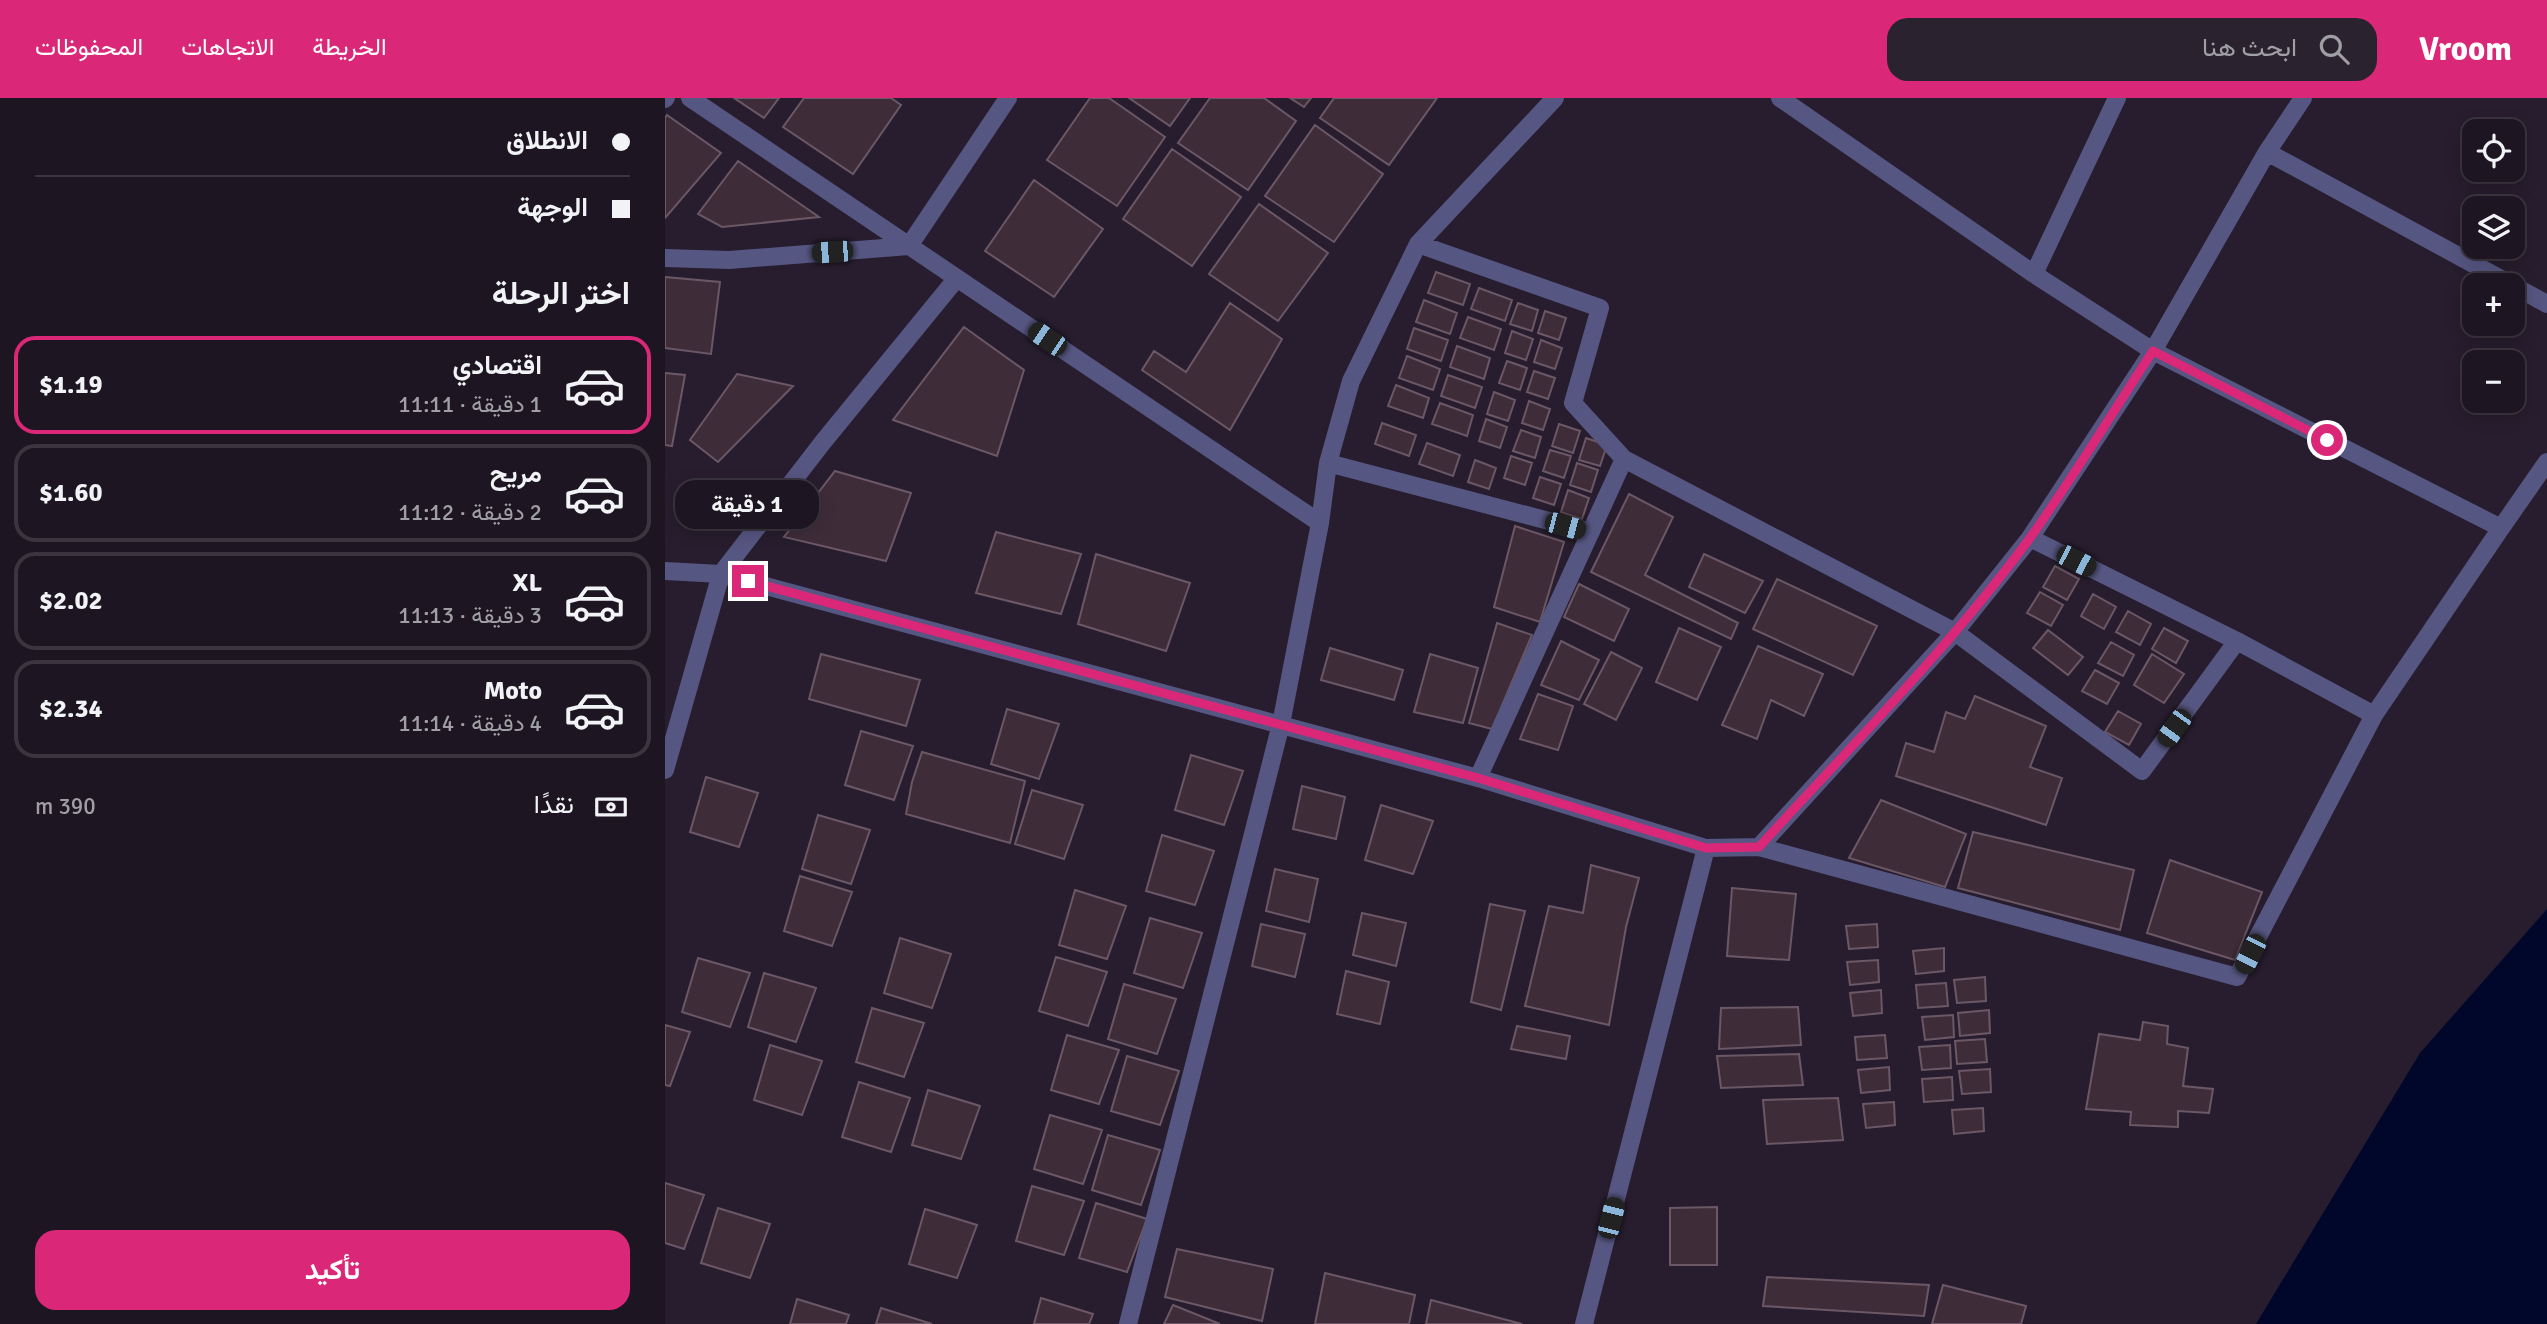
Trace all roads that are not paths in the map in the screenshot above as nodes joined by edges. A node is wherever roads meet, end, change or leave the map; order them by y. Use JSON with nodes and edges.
{"nodes":[{"id":1,"x":690,"y":98,"type":"edge"},
{"id":2,"x":1008,"y":98,"type":"edge"},
{"id":3,"x":1555,"y":98,"type":"edge"},
{"id":4,"x":1780,"y":98,"type":"edge"},
{"id":5,"x":2117,"y":98,"type":"edge"},
{"id":6,"x":2303,"y":98,"type":"edge"},
{"id":7,"x":2267,"y":152,"type":"junction"},
{"id":8,"x":1417,"y":244,"type":"junction"},
{"id":9,"x":909,"y":246,"type":"junction"},
{"id":10,"x":665,"y":258,"type":"edge"},
{"id":11,"x":2034,"y":274,"type":"junction"},
{"id":12,"x":957,"y":278,"type":"junction"},
{"id":13,"x":2547,"y":304,"type":"edge"},
{"id":14,"x":2153,"y":351,"type":"junction"},
{"id":15,"x":1624,"y":458,"type":"junction"},
{"id":16,"x":2547,"y":462,"type":"edge"},
{"id":17,"x":1328,"y":463,"type":"junction"},
{"id":18,"x":1320,"y":523,"type":"junction"},
{"id":19,"x":2501,"y":528,"type":"junction"},
{"id":20,"x":1591,"y":532,"type":"junction"},
{"id":21,"x":2030,"y":538,"type":"junction"},
{"id":22,"x":665,"y":571,"type":"edge"},
{"id":23,"x":721,"y":574,"type":"junction"},
{"id":24,"x":1955,"y":632,"type":"junction"},
{"id":25,"x":2237,"y":641,"type":"junction"},
{"id":26,"x":2374,"y":715,"type":"junction"},
{"id":27,"x":1281,"y":724,"type":"junction"},
{"id":28,"x":665,"y":770,"type":"edge"},
{"id":29,"x":1478,"y":778,"type":"junction"},
{"id":30,"x":1759,"y":847,"type":"junction"},
{"id":31,"x":1706,"y":848,"type":"junction"},
{"id":32,"x":1128,"y":1324,"type":"edge"},
{"id":33,"x":1584,"y":1324,"type":"edge"}],
"edges":[{"from":1,"to":9,"type":"street"},
{"from":2,"to":9,"type":"street"},
{"from":3,"to":8,"type":"street"},
{"from":4,"to":11,"type":"street"},
{"from":5,"to":11,"type":"street"},
{"from":6,"to":7,"type":"street"},
{"from":7,"to":13,"type":"street"},
{"from":7,"to":14,"type":"street"},
{"from":8,"to":15,"type":"street"},
{"from":8,"to":17,"type":"street"},
{"from":9,"to":10,"type":"street"},
{"from":9,"to":12,"type":"street"},
{"from":11,"to":14,"type":"street"},
{"from":12,"to":18,"type":"street"},
{"from":12,"to":23,"type":"street"},
{"from":14,"to":19,"type":"street"},
{"from":14,"to":21,"type":"street"},
{"from":15,"to":20,"type":"street"},
{"from":15,"to":24,"type":"street"},
{"from":16,"to":19,"type":"street"},
{"from":17,"to":18,"type":"street"},
{"from":17,"to":20,"type":"street"},
{"from":18,"to":27,"type":"street"},
{"from":19,"to":26,"type":"street"},
{"from":20,"to":29,"type":"street"},
{"from":21,"to":24,"type":"street"},
{"from":21,"to":25,"type":"street"},
{"from":22,"to":23,"type":"street"},
{"from":23,"to":27,"type":"street"},
{"from":23,"to":28,"type":"street"},
{"from":24,"to":25,"type":"street"},
{"from":24,"to":30,"type":"street"},
{"from":25,"to":26,"type":"street"},
{"from":26,"to":30,"type":"street"},
{"from":27,"to":29,"type":"street"},
{"from":27,"to":32,"type":"street"},
{"from":29,"to":31,"type":"street"},
{"from":30,"to":31,"type":"street"},
{"from":31,"to":33,"type":"street"}]}
